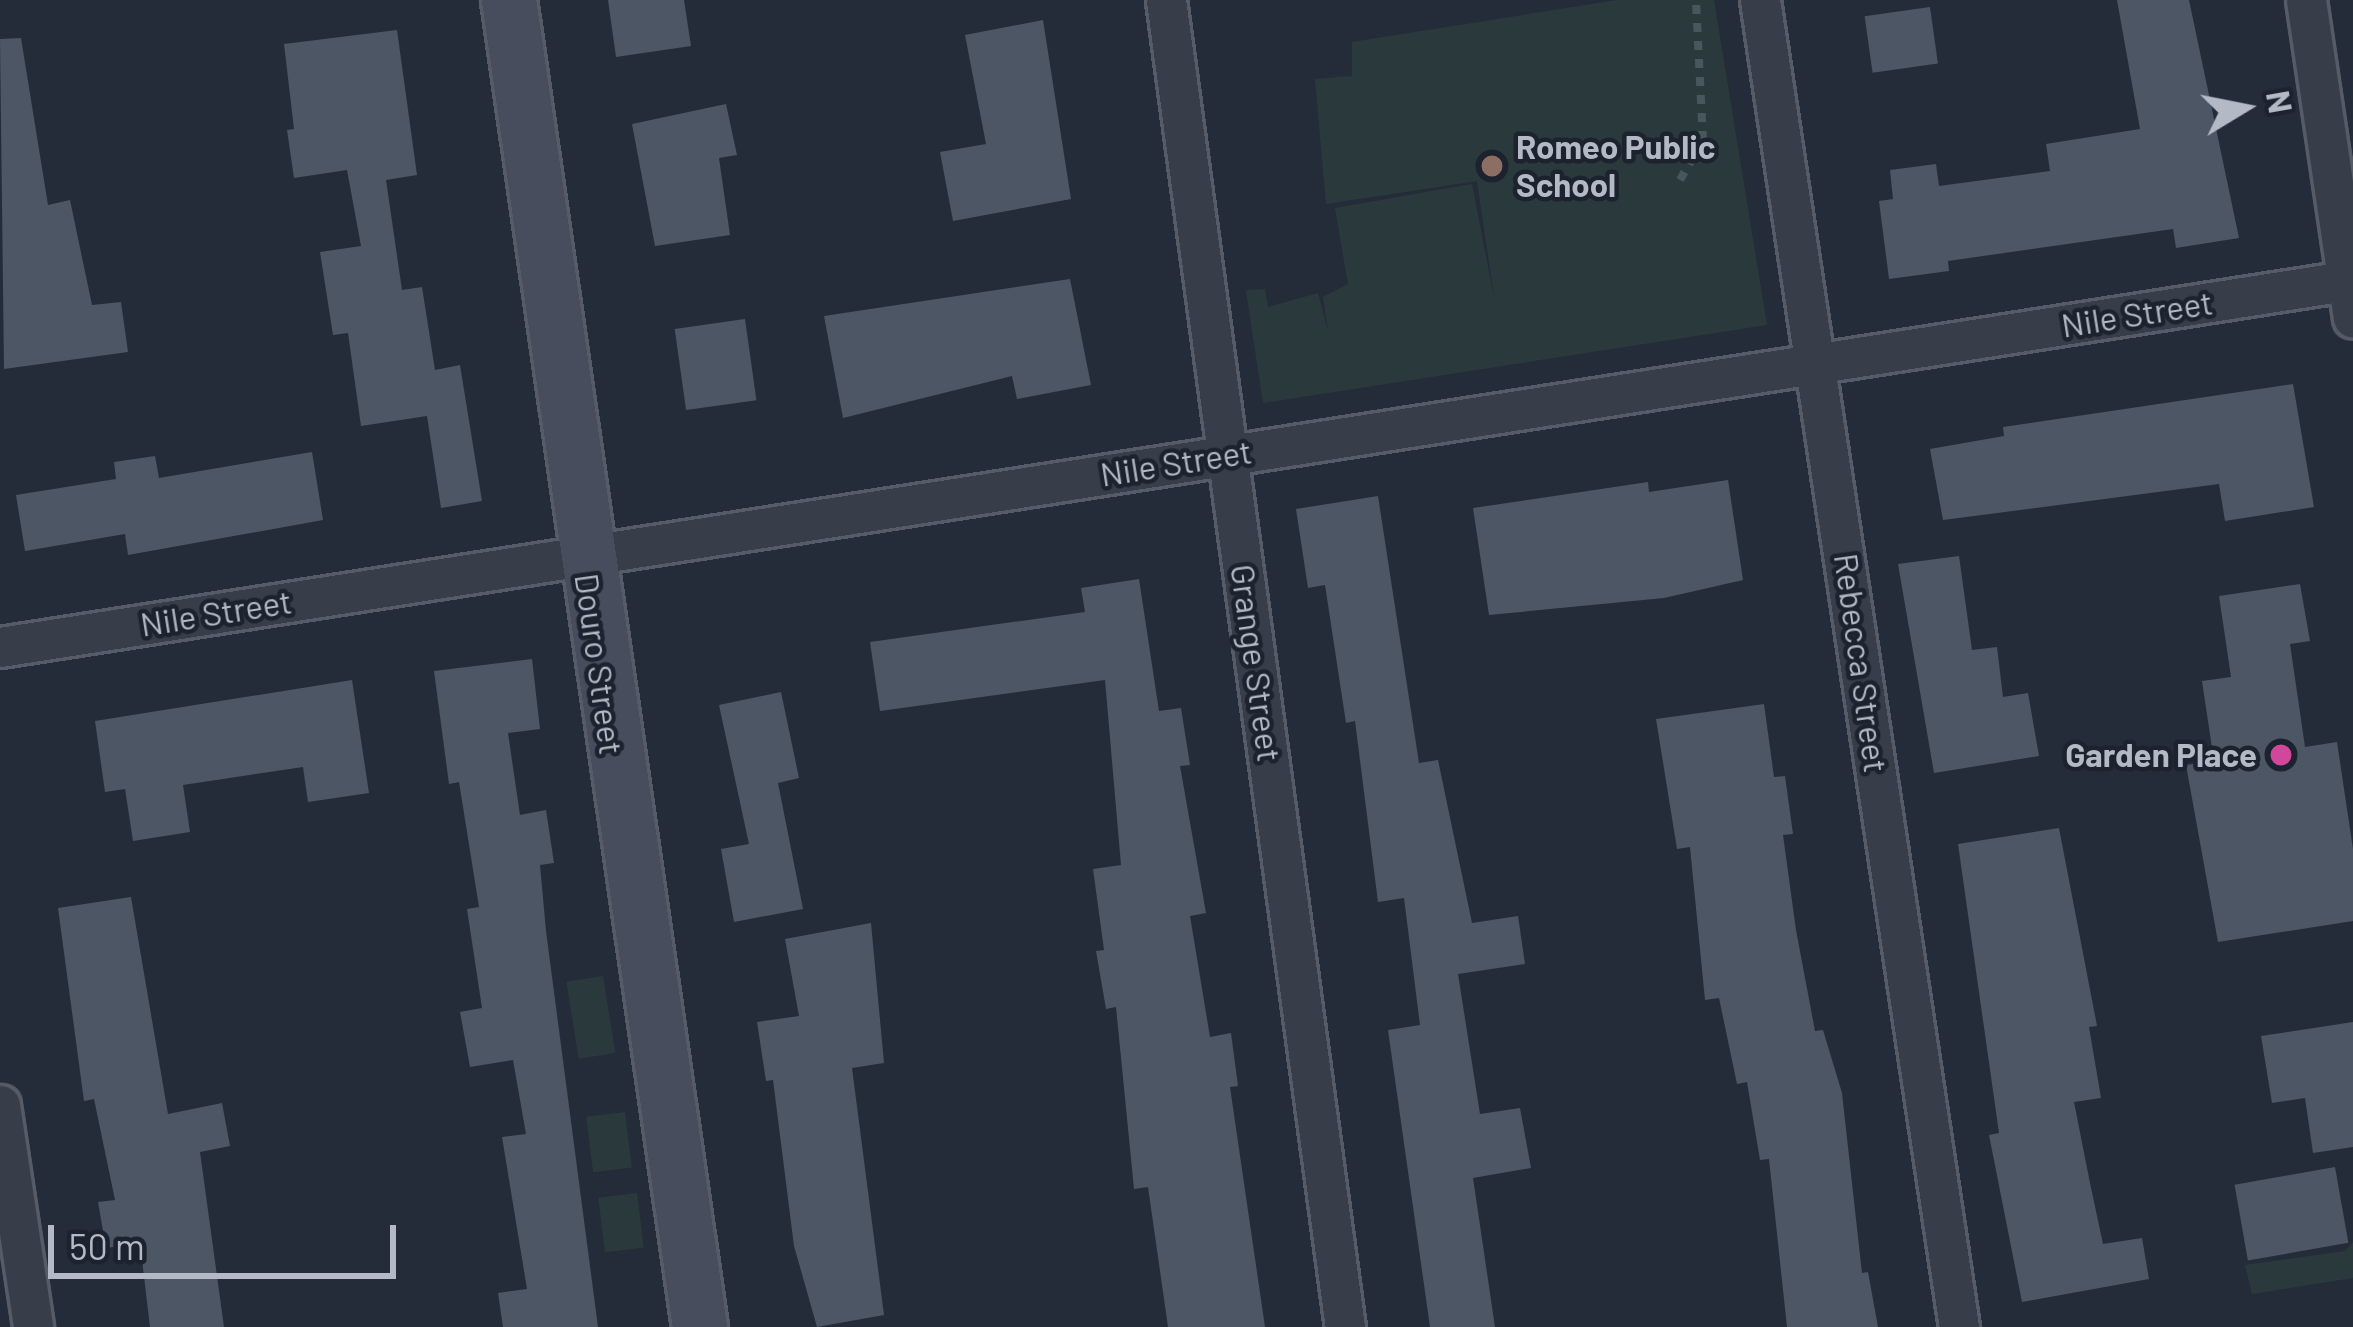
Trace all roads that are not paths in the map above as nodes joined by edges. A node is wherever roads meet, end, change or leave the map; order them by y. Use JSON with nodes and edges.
{"nodes":[{"id":1,"x":509,"y":0,"type":"edge"},
{"id":2,"x":1166,"y":0,"type":"edge"},
{"id":3,"x":1760,"y":0,"type":"edge"},
{"id":4,"x":2306,"y":0,"type":"edge"},
{"id":5,"x":2352,"y":293,"type":"edge"},
{"id":6,"x":1815,"y":363,"type":"junction"},
{"id":7,"x":1228,"y":454,"type":"junction"},
{"id":8,"x":584,"y":555,"type":"junction"},
{"id":9,"x":0,"y":647,"type":"edge"},
{"id":10,"x":0,"y":1106,"type":"edge"},
{"id":11,"x":33,"y":1327,"type":"edge"},
{"id":12,"x":700,"y":1327,"type":"edge"},
{"id":13,"x":1345,"y":1327,"type":"edge"},
{"id":14,"x":1959,"y":1327,"type":"edge"}],
"edges":[{"from":1,"to":8,"type":"street","name":"Douro Street"},
{"from":2,"to":7,"type":"street","name":"Grange Street"},
{"from":3,"to":6,"type":"street","name":"Rebecca Street"},
{"from":4,"to":5,"type":"street"},
{"from":5,"to":6,"type":"street","name":"Nile Street"},
{"from":6,"to":7,"type":"street","name":"Nile Street"},
{"from":6,"to":14,"type":"street","name":"Rebecca Street"},
{"from":7,"to":8,"type":"street","name":"Nile Street"},
{"from":7,"to":13,"type":"street","name":"Grange Street"},
{"from":8,"to":9,"type":"street","name":"Nile Street"},
{"from":8,"to":12,"type":"street","name":"Douro Street"},
{"from":10,"to":11,"type":"street"}]}
